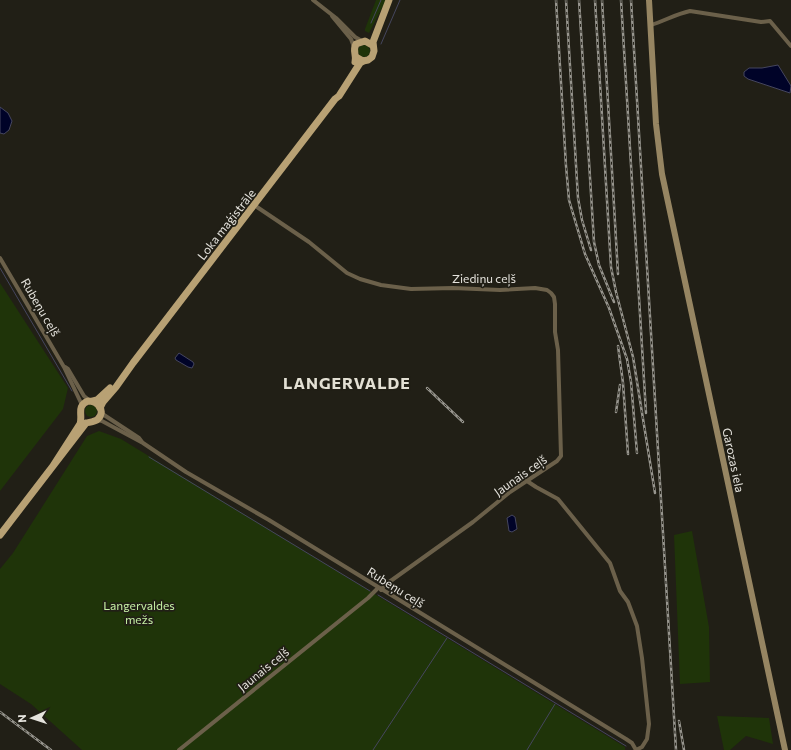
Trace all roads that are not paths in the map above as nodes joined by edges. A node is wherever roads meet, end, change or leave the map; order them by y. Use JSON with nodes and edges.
{"nodes":[{"id":1,"x":313,"y":0,"type":"edge"},
{"id":2,"x":390,"y":0,"type":"edge"},
{"id":3,"x":649,"y":0,"type":"edge"},
{"id":4,"x":384,"y":13,"type":"junction"},
{"id":5,"x":331,"y":15,"type":"junction"},
{"id":6,"x":650,"y":25,"type":"junction"},
{"id":7,"x":363,"y":41,"type":"junction"},
{"id":8,"x":372,"y":45,"type":"junction"},
{"id":9,"x":354,"y":46,"type":"junction"},
{"id":10,"x":791,"y":46,"type":"edge"},
{"id":11,"x":356,"y":57,"type":"junction"},
{"id":12,"x":363,"y":61,"type":"junction"},
{"id":13,"x":335,"y":98,"type":"junction"},
{"id":14,"x":254,"y":205,"type":"junction"},
{"id":15,"x":0,"y":258,"type":"edge"},
{"id":16,"x":554,"y":297,"type":"joint"},
{"id":17,"x":133,"y":363,"type":"junction"},
{"id":18,"x":64,"y":367,"type":"junction"},
{"id":19,"x":92,"y":401,"type":"junction"},
{"id":20,"x":82,"y":405,"type":"junction"},
{"id":21,"x":101,"y":411,"type":"junction"},
{"id":22,"x":81,"y":417,"type":"junction"},
{"id":23,"x":93,"y":421,"type":"junction"},
{"id":24,"x":142,"y":443,"type":"junction"},
{"id":25,"x":54,"y":466,"type":"junction"},
{"id":26,"x":528,"y":481,"type":"junction"},
{"id":27,"x":0,"y":535,"type":"edge"},
{"id":28,"x":380,"y":589,"type":"junction"},
{"id":29,"x":179,"y":750,"type":"edge"},
{"id":30,"x":636,"y":750,"type":"edge"},
{"id":31,"x":785,"y":750,"type":"edge"}],
"edges":[{"from":1,"to":5,"type":"street"},
{"from":2,"to":4,"type":"main road","name":"Loka maģistrāle"},
{"from":3,"to":6,"type":"main road","name":"Garozas iela"},
{"from":4,"to":7,"type":"main road","name":"Loka maģistrāle"},
{"from":4,"to":8,"type":"main road","name":"Loka maģistrāle"},
{"from":5,"to":7,"type":"street"},
{"from":5,"to":9,"type":"street"},
{"from":6,"to":10,"type":"street"},
{"from":6,"to":31,"type":"main road","name":"Garozas iela"},
{"from":7,"to":8,"type":"main road"},
{"from":7,"to":9,"type":"main road","name":"Loka maģistrāle"},
{"from":8,"to":12,"type":"main road","name":"Loka maģistrāle"},
{"from":9,"to":11,"type":"main road"},
{"from":11,"to":12,"type":"main road"},
{"from":11,"to":13,"type":"main road","name":"Loka maģistrāle"},
{"from":12,"to":13,"type":"main road","name":"Loka maģistrāle"},
{"from":13,"to":14,"type":"main road","name":"Loka maģistrāle"},
{"from":14,"to":16,"type":"street","name":"Ziediņu ceļš"},
{"from":14,"to":17,"type":"main road","name":"Loka maģistrāle"},
{"from":15,"to":18,"type":"street","name":"Rubeņu ceļš"},
{"from":16,"to":26,"type":"street","name":"Jaunais ceļš"},
{"from":17,"to":19,"type":"main road","name":"Loka maģistrāle"},
{"from":17,"to":21,"type":"main road","name":"Loka maģistrāle"},
{"from":18,"to":19,"type":"street","name":"Rubeņu ceļš"},
{"from":18,"to":20,"type":"street","name":"Rubeņu ceļš"},
{"from":19,"to":20,"type":"main road","name":"Loka maģistrāle"},
{"from":19,"to":21,"type":"main road"},
{"from":20,"to":22,"type":"main road","name":"Loka maģistrāle"},
{"from":21,"to":23,"type":"main road","name":"Loka maģistrāle"},
{"from":21,"to":24,"type":"street","name":"Rubeņu ceļš"},
{"from":22,"to":23,"type":"main road"},
{"from":22,"to":25,"type":"main road","name":"Loka maģistrāle"},
{"from":23,"to":24,"type":"street","name":"Rubeņu ceļš"},
{"from":23,"to":25,"type":"main road","name":"Loka maģistrāle"},
{"from":24,"to":28,"type":"street","name":"Rubeņu ceļš"},
{"from":25,"to":27,"type":"main road","name":"Loka maģistrāle"},
{"from":26,"to":28,"type":"street","name":"Jaunais ceļš"},
{"from":26,"to":30,"type":"street"},
{"from":28,"to":29,"type":"street","name":"Jaunais ceļš"},
{"from":28,"to":30,"type":"street","name":"Rubeņu ceļš"}]}
